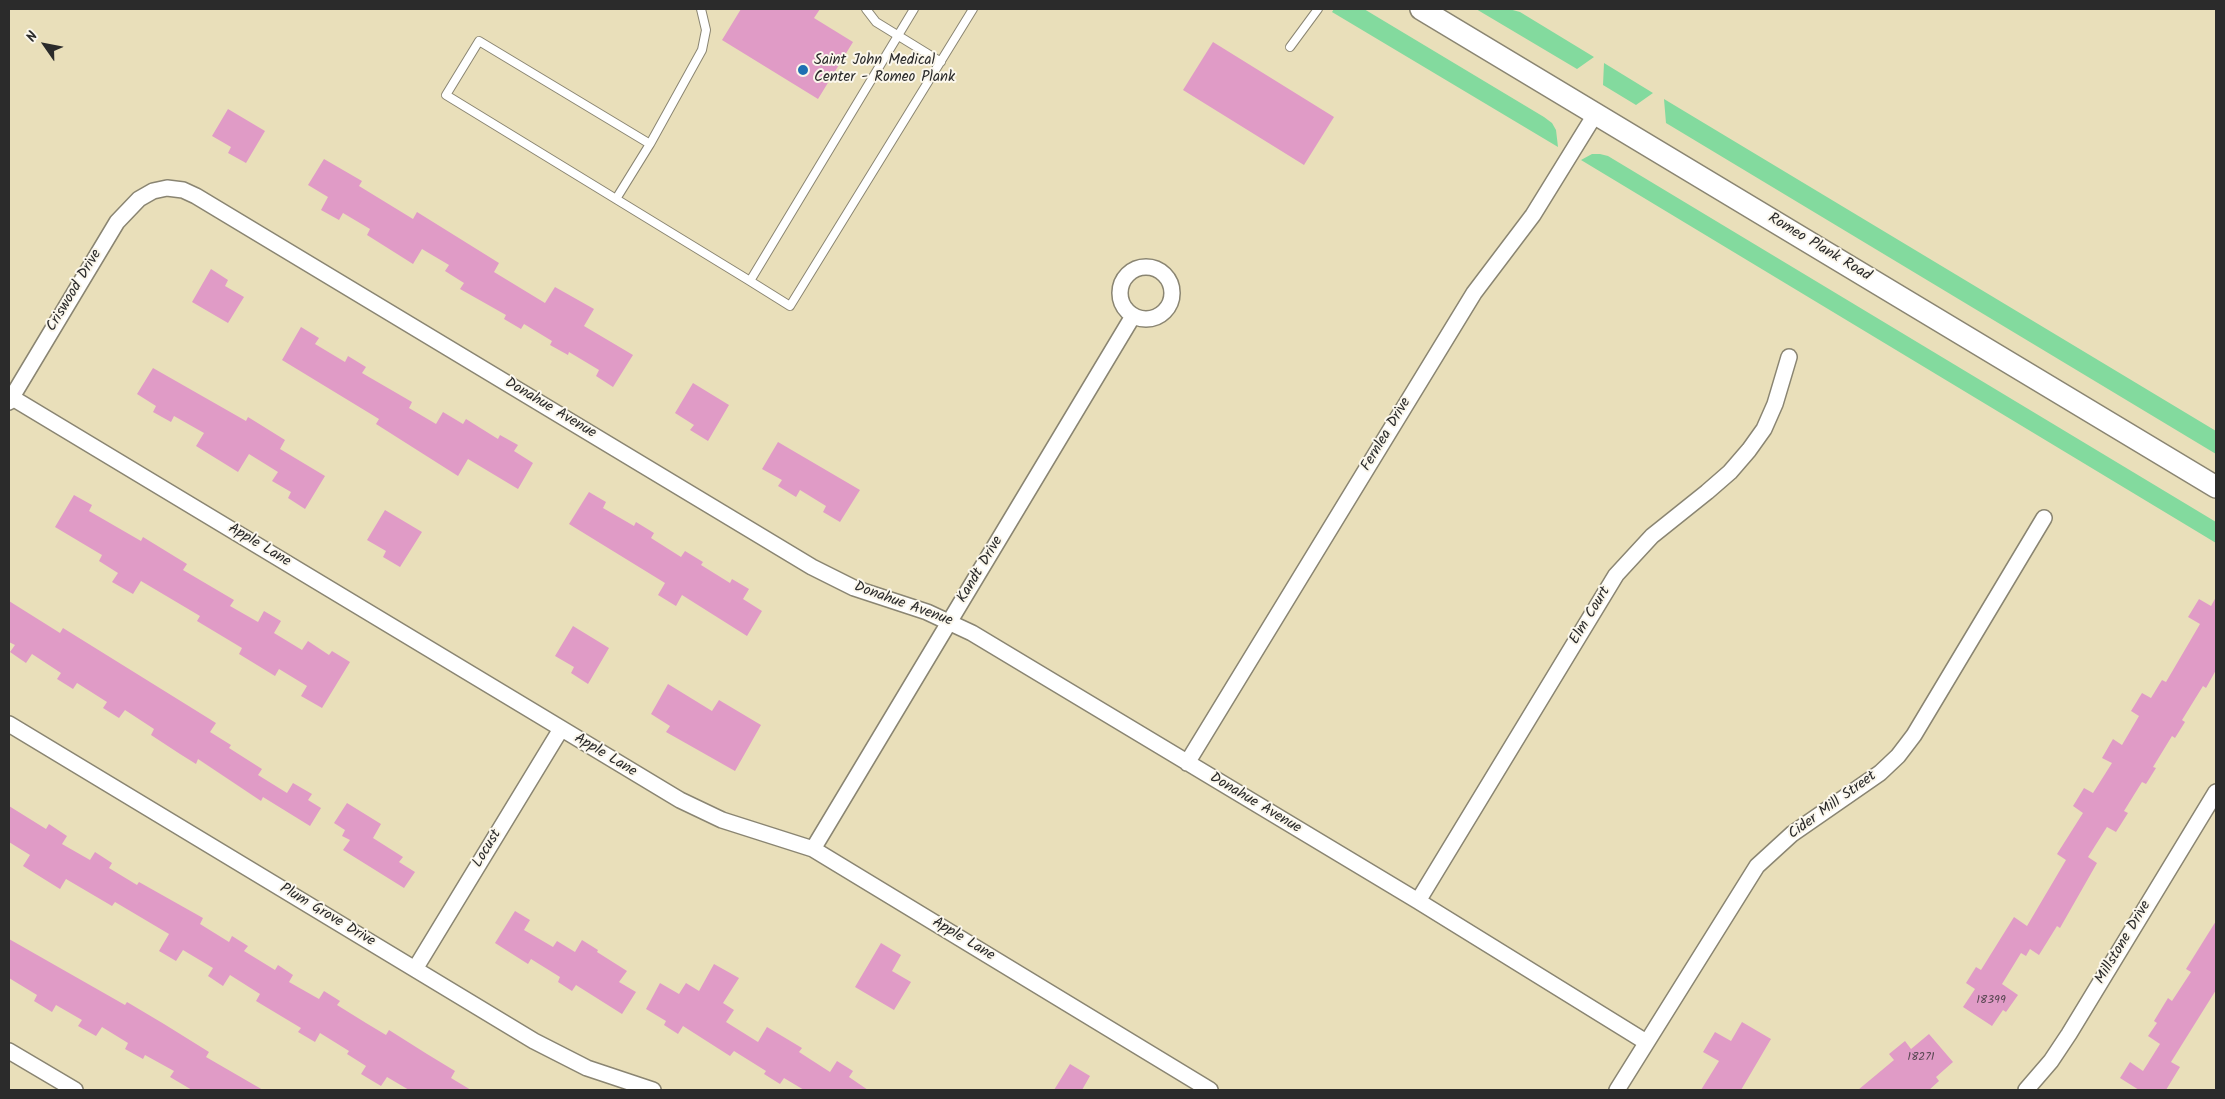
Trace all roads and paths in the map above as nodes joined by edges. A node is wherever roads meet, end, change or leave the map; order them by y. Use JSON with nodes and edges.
{"nodes":[{"id":1,"x":701,"y":9,"type":"edge"},
{"id":2,"x":866,"y":9,"type":"edge"},
{"id":3,"x":914,"y":9,"type":"edge"},
{"id":4,"x":1318,"y":9,"type":"edge"},
{"id":5,"x":1421,"y":9,"type":"edge"},
{"id":6,"x":970,"y":10,"type":"edge"},
{"id":7,"x":898,"y":36,"type":"junction"},
{"id":8,"x":1290,"y":46,"type":"dead end"},
{"id":9,"x":941,"y":62,"type":"junction"},
{"id":10,"x":1596,"y":113,"type":"junction"},
{"id":11,"x":650,"y":144,"type":"junction"},
{"id":12,"x":153,"y":191,"type":"joint"},
{"id":13,"x":616,"y":199,"type":"junction"},
{"id":14,"x":750,"y":281,"type":"junction"},
{"id":15,"x":1133,"y":316,"type":"dead end"},
{"id":16,"x":1789,"y":357,"type":"dead end"},
{"id":17,"x":10,"y":399,"type":"edge"},
{"id":18,"x":2216,"y":487,"type":"edge"},
{"id":19,"x":2044,"y":518,"type":"dead end"},
{"id":20,"x":950,"y":622,"type":"junction"},
{"id":21,"x":9,"y":724,"type":"edge"},
{"id":22,"x":560,"y":729,"type":"junction"},
{"id":23,"x":1187,"y":763,"type":"junction"},
{"id":24,"x":2216,"y":792,"type":"edge"},
{"id":25,"x":813,"y":849,"type":"junction"},
{"id":26,"x":1418,"y":901,"type":"junction"},
{"id":27,"x":415,"y":969,"type":"junction"},
{"id":28,"x":1646,"y":1042,"type":"junction"},
{"id":29,"x":9,"y":1050,"type":"edge"},
{"id":30,"x":75,"y":1090,"type":"edge"},
{"id":31,"x":653,"y":1090,"type":"edge"},
{"id":32,"x":1210,"y":1090,"type":"edge"},
{"id":33,"x":1617,"y":1090,"type":"edge"},
{"id":34,"x":2026,"y":1090,"type":"edge"}],
"edges":[{"from":1,"to":11,"type":"lane"},
{"from":2,"to":7,"type":"lane"},
{"from":3,"to":7,"type":"lane"},
{"from":4,"to":8,"type":"lane"},
{"from":5,"to":10,"type":"main road","name":"Romeo Plank Road"},
{"from":6,"to":9,"type":"lane"},
{"from":7,"to":9,"type":"lane"},
{"from":7,"to":14,"type":"lane"},
{"from":9,"to":14,"type":"lane"},
{"from":10,"to":18,"type":"main road","name":"Romeo Plank Road"},
{"from":10,"to":23,"type":"street","name":"Fernlea Drive"},
{"from":11,"to":13,"type":"lane"},
{"from":11,"to":13,"type":"lane"},
{"from":12,"to":17,"type":"street","name":"Criswood Drive"},
{"from":12,"to":20,"type":"street","name":"Donahue Avenue"},
{"from":13,"to":14,"type":"lane"},
{"from":15,"to":20,"type":"street","name":"Kandt Drive"},
{"from":16,"to":26,"type":"street","name":"Elm Court"},
{"from":17,"to":22,"type":"street","name":"Apple Lane"},
{"from":19,"to":28,"type":"street","name":"Cider Mill Street"},
{"from":20,"to":23,"type":"street","name":"Donahue Avenue"},
{"from":20,"to":25,"type":"street","name":"Kandt Drive"},
{"from":21,"to":27,"type":"street","name":"Plum Grove Drive"},
{"from":22,"to":25,"type":"street","name":"Apple Lane"},
{"from":22,"to":27,"type":"street","name":"Locust"},
{"from":23,"to":26,"type":"street","name":"Donahue Avenue"},
{"from":24,"to":34,"type":"street","name":"Millstone Drive"},
{"from":25,"to":32,"type":"street","name":"Apple Lane"},
{"from":26,"to":28,"type":"street","name":"Donahue Avenue"},
{"from":27,"to":31,"type":"street","name":"Plum Grove Drive"},
{"from":28,"to":33,"type":"street","name":"Cider Mill Street"},
{"from":29,"to":30,"type":"street"}]}
